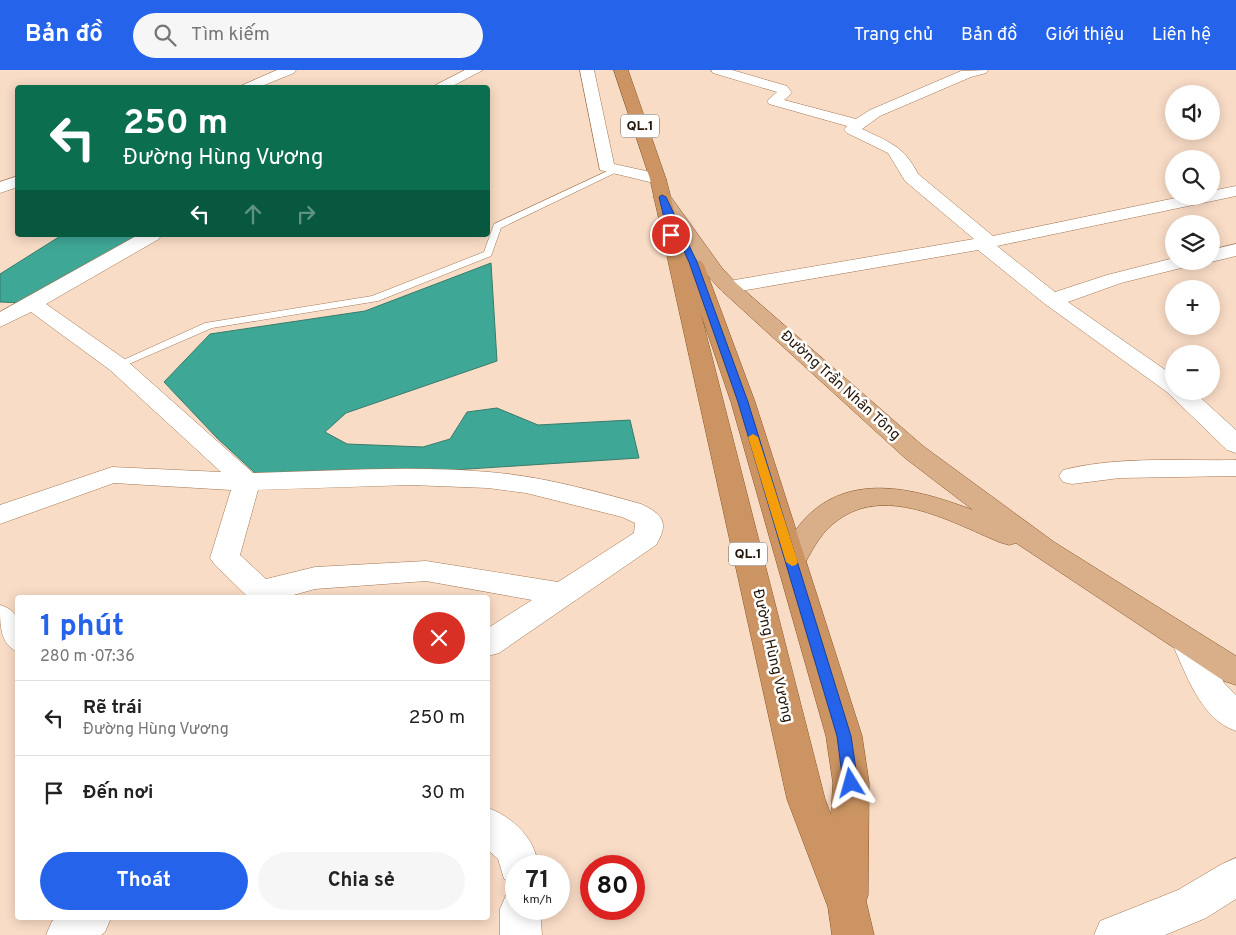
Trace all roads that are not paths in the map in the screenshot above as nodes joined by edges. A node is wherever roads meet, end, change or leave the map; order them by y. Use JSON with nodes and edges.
{"nodes":[{"id":1,"x":289,"y":70,"type":"edge"},
{"id":2,"x":476,"y":70,"type":"edge"},
{"id":3,"x":587,"y":70,"type":"edge"},
{"id":4,"x":621,"y":70,"type":"edge"},
{"id":5,"x":718,"y":70,"type":"edge"},
{"id":6,"x":966,"y":71,"type":"edge"},
{"id":7,"x":252,"y":85,"type":"edge"},
{"id":8,"x":444,"y":85,"type":"edge"},
{"id":9,"x":859,"y":124,"type":"junction"},
{"id":10,"x":617,"y":170,"type":"junction"},
{"id":11,"x":15,"y":181,"type":"edge"},
{"id":12,"x":0,"y":188,"type":"edge"},
{"id":13,"x":660,"y":188,"type":"junction"},
{"id":14,"x":1236,"y":191,"type":"edge"},
{"id":15,"x":148,"y":237,"type":"edge"},
{"id":16,"x":985,"y":243,"type":"junction"},
{"id":17,"x":1236,"y":250,"type":"edge"},
{"id":18,"x":1220,"y":254,"type":"edge"},
{"id":19,"x":1165,"y":266,"type":"edge"},
{"id":20,"x":729,"y":287,"type":"junction"},
{"id":21,"x":1052,"y":300,"type":"junction"},
{"id":22,"x":31,"y":303,"type":"junction"},
{"id":23,"x":0,"y":321,"type":"edge"},
{"id":24,"x":118,"y":365,"type":"junction"},
{"id":25,"x":1165,"y":381,"type":"edge"},
{"id":26,"x":1188,"y":400,"type":"edge"},
{"id":27,"x":1236,"y":445,"type":"edge"},
{"id":28,"x":1236,"y":468,"type":"edge"},
{"id":29,"x":1072,"y":476,"type":"dead end"},
{"id":30,"x":247,"y":482,"type":"junction"},
{"id":31,"x":0,"y":515,"type":"edge"},
{"id":32,"x":1044,"y":549,"type":"junction"},
{"id":33,"x":792,"y":561,"type":"junction"},
{"id":34,"x":264,"y":594,"type":"edge"},
{"id":35,"x":563,"y":594,"type":"junction"},
{"id":36,"x":0,"y":616,"type":"edge"},
{"id":37,"x":15,"y":636,"type":"edge"},
{"id":38,"x":1187,"y":641,"type":"junction"},
{"id":39,"x":490,"y":643,"type":"edge"},
{"id":40,"x":1236,"y":672,"type":"edge"},
{"id":41,"x":1236,"y":717,"type":"edge"},
{"id":42,"x":490,"y":827,"type":"edge"},
{"id":43,"x":517,"y":855,"type":"edge"},
{"id":44,"x":1236,"y":877,"type":"edge"},
{"id":45,"x":520,"y":920,"type":"edge"},
{"id":46,"x":850,"y":921,"type":"edge"},
{"id":47,"x":521,"y":935,"type":"edge"},
{"id":48,"x":1115,"y":935,"type":"edge"}],
"edges":[{"from":1,"to":7,"type":"street"},
{"from":2,"to":8,"type":"street"},
{"from":3,"to":10,"type":"street"},
{"from":4,"to":13,"type":"highway","name":"Đường Hùng Vương","number":"QL.1"},
{"from":5,"to":9,"type":"street"},
{"from":6,"to":9,"type":"street"},
{"from":9,"to":16,"type":"street"},
{"from":10,"to":13,"type":"street"},
{"from":10,"to":24,"type":"lane"},
{"from":11,"to":12,"type":"street"},
{"from":13,"to":20,"type":"main road","name":"Đường Trần Nhân Tông"},
{"from":13,"to":33,"type":"highway","name":"Đường Hùng Vương","number":"QL.1"},
{"from":13,"to":46,"type":"highway","name":"Đường Hùng Vương","number":"QL.1"},
{"from":14,"to":16,"type":"street"},
{"from":15,"to":22,"type":"street"},
{"from":16,"to":20,"type":"street"},
{"from":16,"to":21,"type":"street"},
{"from":17,"to":18,"type":"street"},
{"from":19,"to":21,"type":"street"},
{"from":20,"to":32,"type":"main road","name":"Đường Trần Nhân Tông"},
{"from":21,"to":25,"type":"street"},
{"from":22,"to":23,"type":"street"},
{"from":22,"to":24,"type":"street"},
{"from":24,"to":30,"type":"street"},
{"from":26,"to":27,"type":"street"},
{"from":28,"to":29,"type":"street"},
{"from":30,"to":31,"type":"street"},
{"from":30,"to":34,"type":"street"},
{"from":30,"to":35,"type":"street"},
{"from":32,"to":33,"type":"main road","name":"Đường Trần Nhân Tông"},
{"from":32,"to":38,"type":"main road","name":"Đường Trần Nhân Tông"},
{"from":33,"to":46,"type":"highway","name":"Đường Hùng Vương","number":"QL.1"},
{"from":34,"to":35,"type":"street"},
{"from":35,"to":39,"type":"street"},
{"from":36,"to":37,"type":"street"},
{"from":38,"to":40,"type":"main road","name":"Đường Trần Nhân Tông"},
{"from":38,"to":41,"type":"street"},
{"from":42,"to":43,"type":"street"},
{"from":44,"to":48,"type":"street"},
{"from":45,"to":47,"type":"street"}]}
